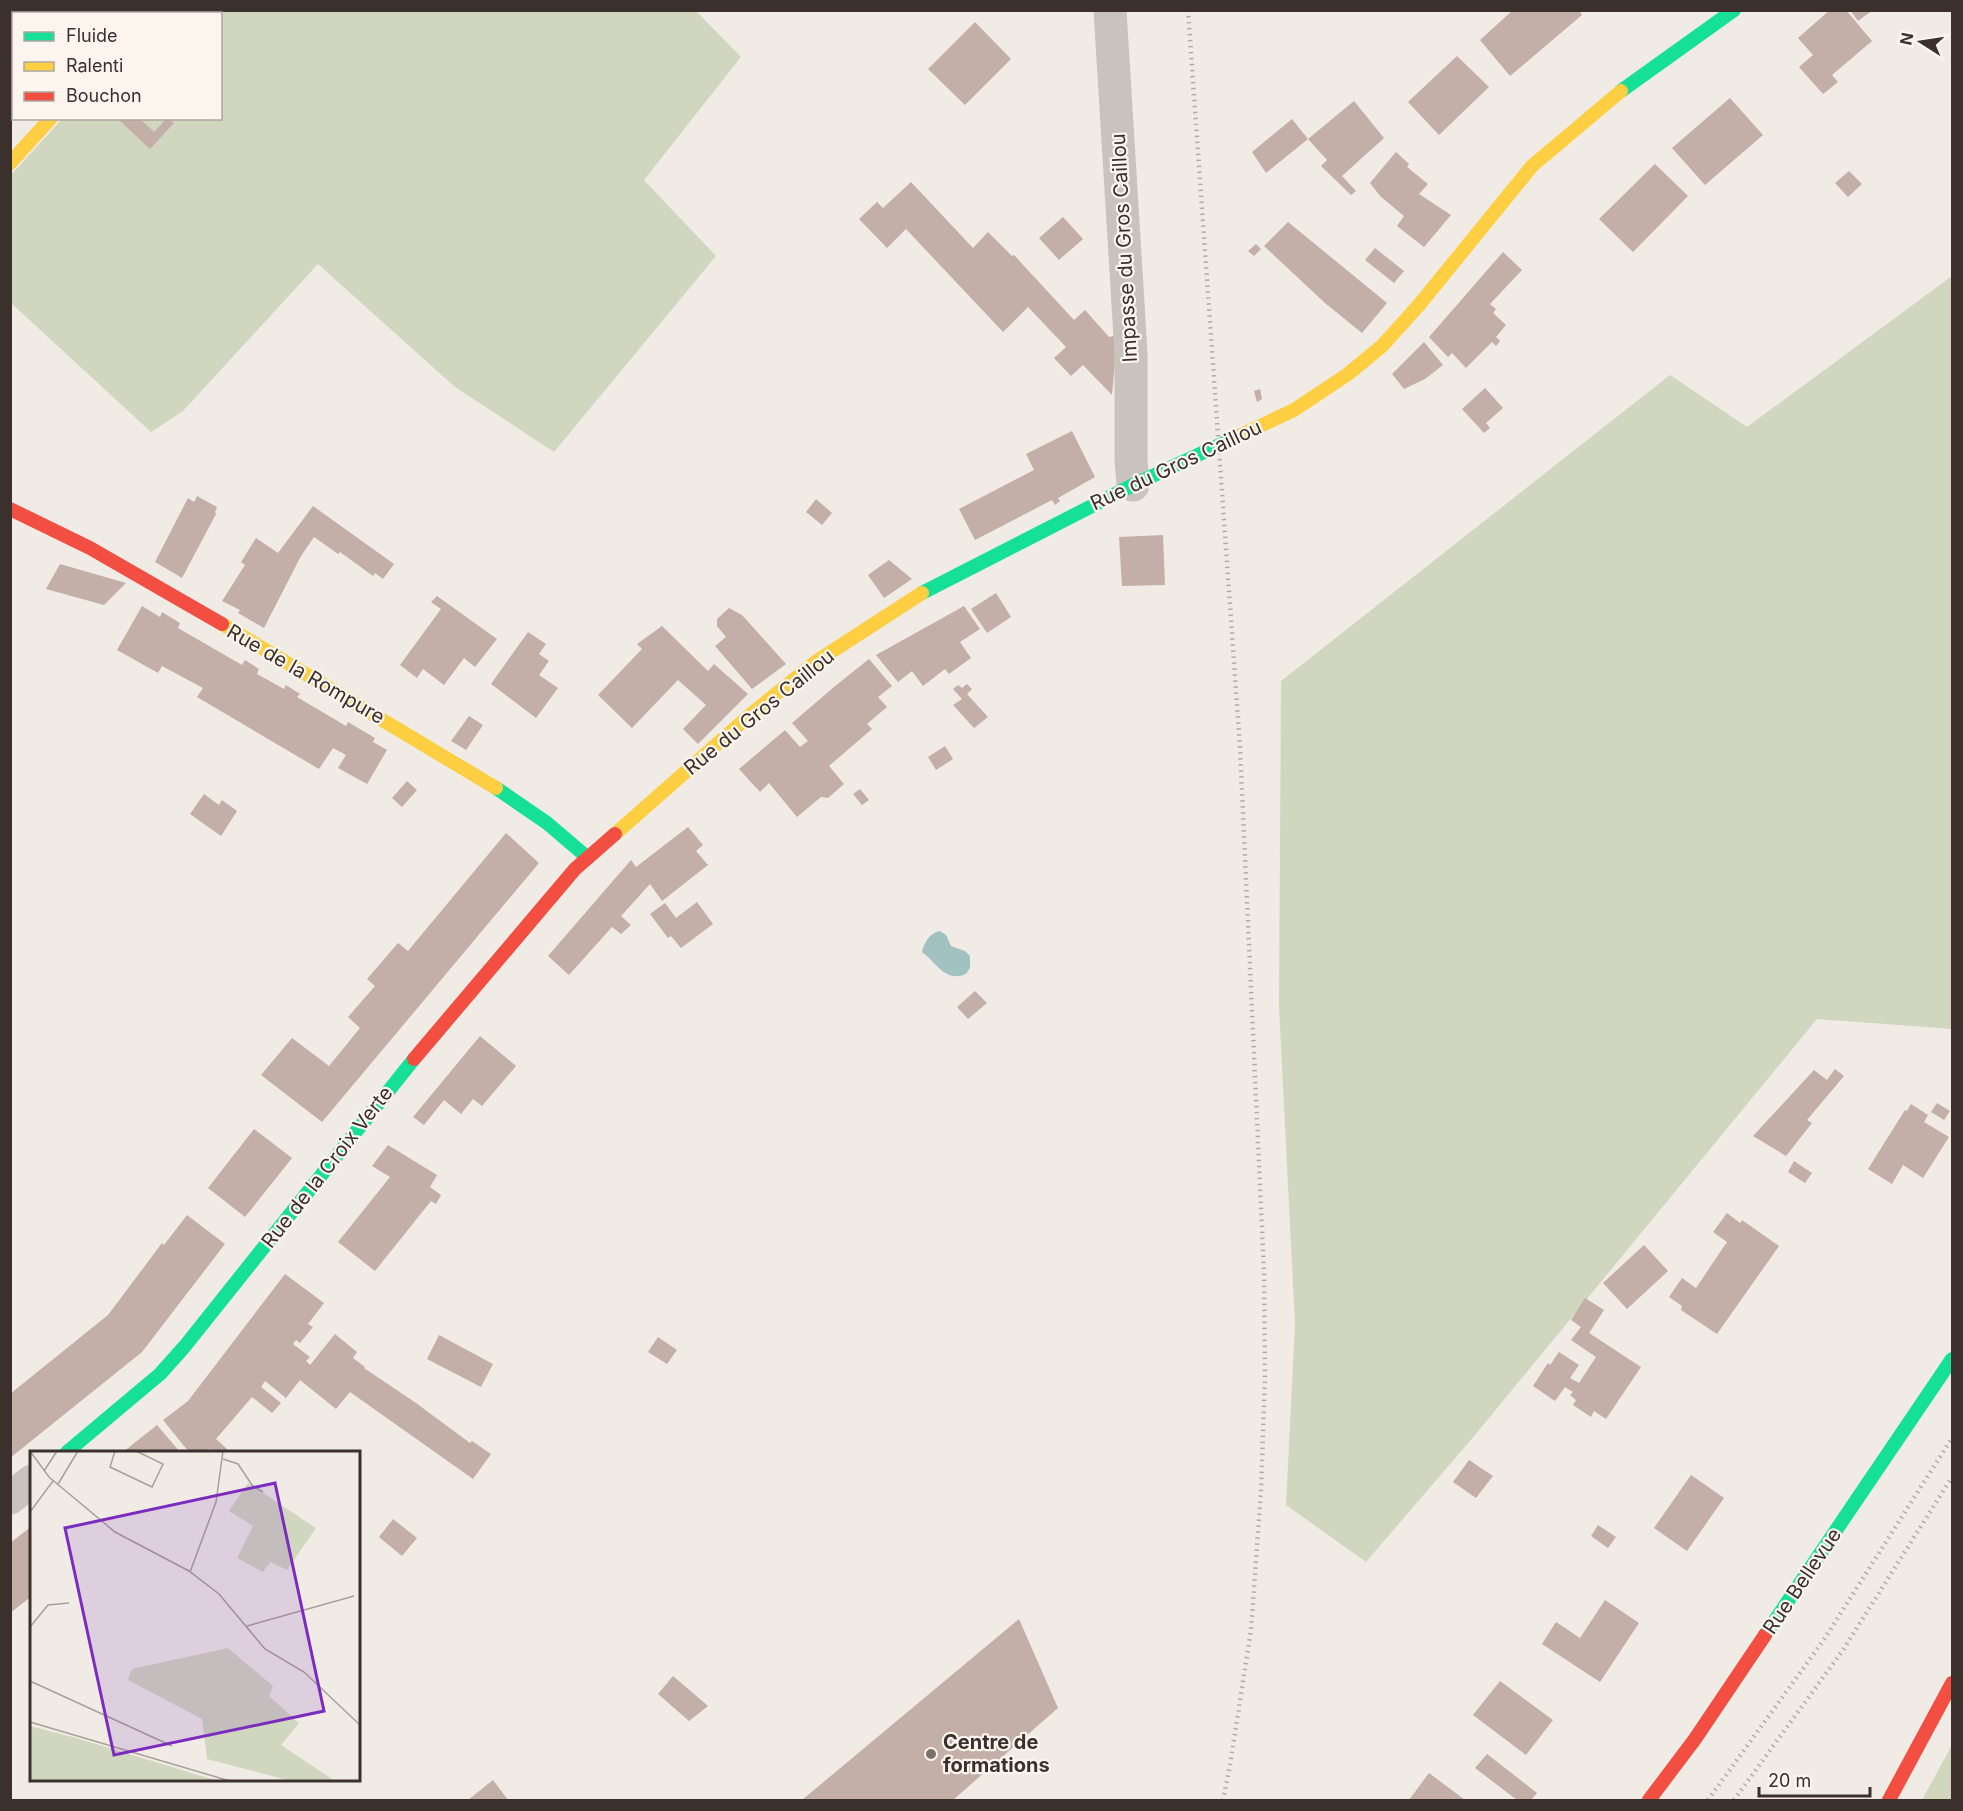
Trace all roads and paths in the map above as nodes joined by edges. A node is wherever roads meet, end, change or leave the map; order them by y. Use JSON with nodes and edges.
{"nodes":[{"id":1,"x":1110,"y":10,"type":"edge"},
{"id":2,"x":1734,"y":10,"type":"edge"},
{"id":3,"x":49,"y":120,"type":"edge"},
{"id":4,"x":10,"y":163,"type":"edge"},
{"id":5,"x":1133,"y":485,"type":"junction"},
{"id":6,"x":10,"y":509,"type":"edge"},
{"id":7,"x":588,"y":858,"type":"junction"},
{"id":8,"x":575,"y":869,"type":"joint"},
{"id":9,"x":1953,"y":1359,"type":"edge"},
{"id":10,"x":68,"y":1451,"type":"edge"},
{"id":11,"x":30,"y":1483,"type":"edge"},
{"id":12,"x":10,"y":1498,"type":"edge"},
{"id":13,"x":1953,"y":1683,"type":"edge"},
{"id":14,"x":1649,"y":1800,"type":"edge"},
{"id":15,"x":1889,"y":1800,"type":"edge"}],
"edges":[{"from":1,"to":5,"type":"street","name":"Impasse du Gros Caillou"},
{"from":2,"to":5,"type":"street","name":"Rue du Gros Caillou"},
{"from":3,"to":4,"type":"street"},
{"from":5,"to":7,"type":"street","name":"Rue du Gros Caillou"},
{"from":6,"to":7,"type":"street","name":"Rue de la Rompure"},
{"from":7,"to":8,"type":"street","name":"Rue du Gros Caillou"},
{"from":8,"to":10,"type":"street","name":"Rue de la Croix Verte"},
{"from":9,"to":14,"type":"street","name":"Rue Bellevue"},
{"from":11,"to":12,"type":"street"},
{"from":13,"to":15,"type":"street"}]}
